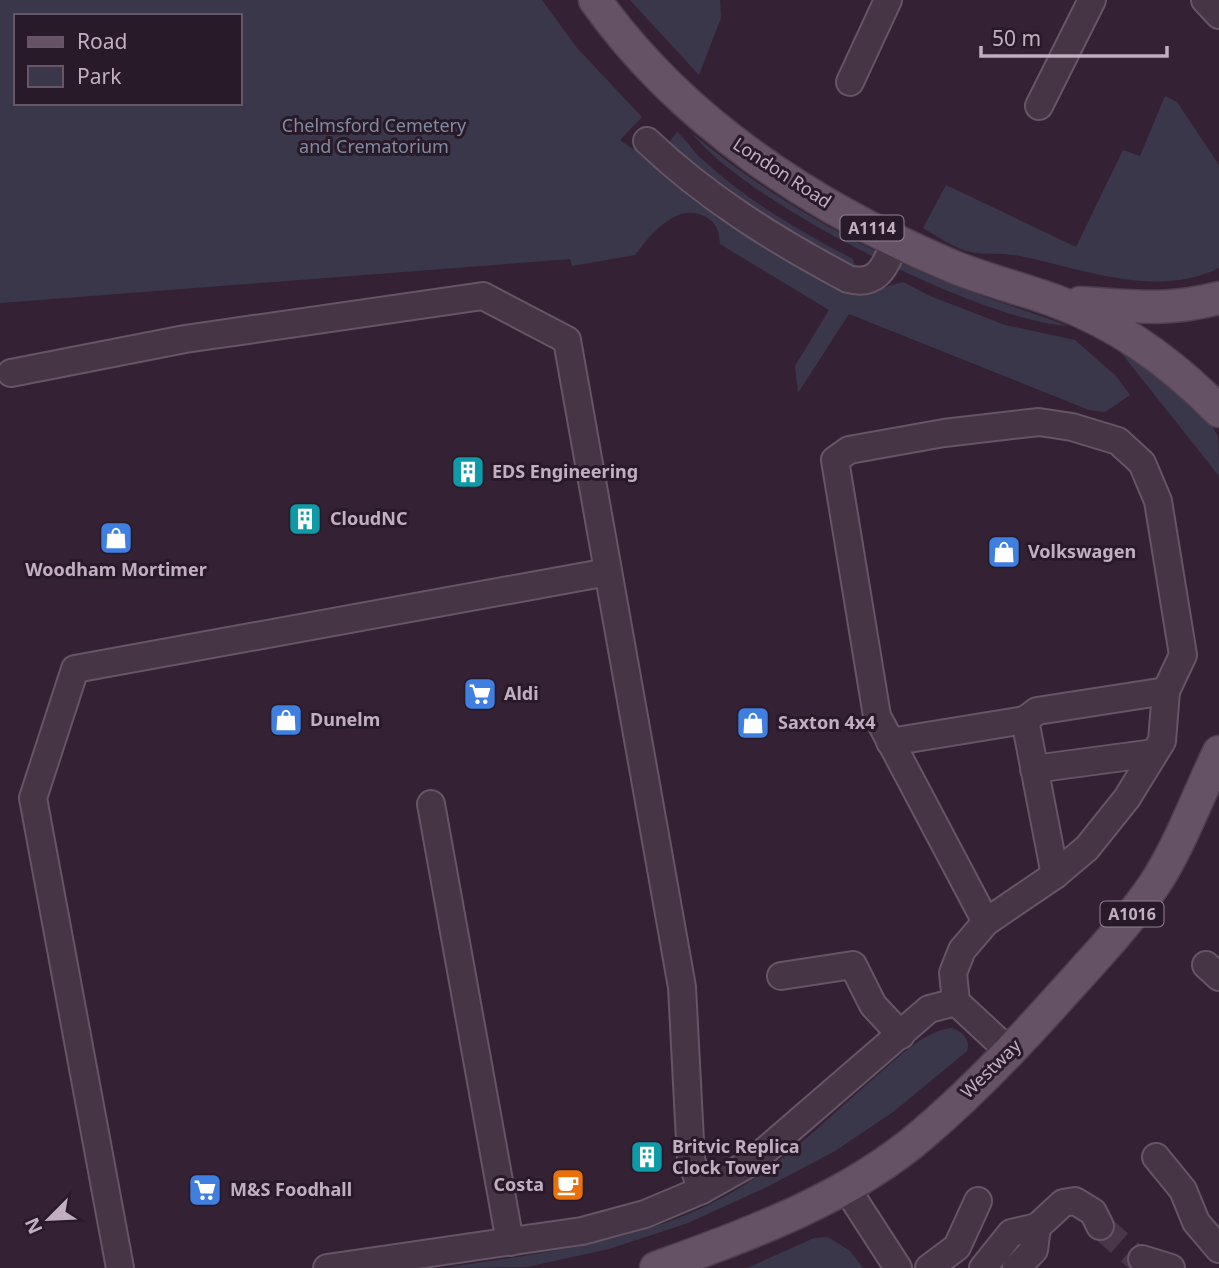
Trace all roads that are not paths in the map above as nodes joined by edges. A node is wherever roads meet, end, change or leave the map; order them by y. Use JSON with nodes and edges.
{"nodes":[{"id":1,"x":595,"y":0,"type":"edge"},
{"id":2,"x":888,"y":0,"type":"edge"},
{"id":3,"x":1093,"y":0,"type":"edge"},
{"id":4,"x":1205,"y":0,"type":"edge"},
{"id":5,"x":1219,"y":15,"type":"edge"},
{"id":6,"x":850,"y":82,"type":"dead end"},
{"id":7,"x":1039,"y":106,"type":"dead end"},
{"id":8,"x":647,"y":141,"type":"dead end"},
{"id":9,"x":896,"y":241,"type":"junction"},
{"id":10,"x":1219,"y":298,"type":"edge"},
{"id":11,"x":1058,"y":302,"type":"junction"},
{"id":12,"x":11,"y":373,"type":"dead end"},
{"id":13,"x":1219,"y":411,"type":"edge"},
{"id":14,"x":608,"y":572,"type":"junction"},
{"id":15,"x":1166,"y":691,"type":"junction"},
{"id":16,"x":1025,"y":720,"type":"junction"},
{"id":17,"x":890,"y":742,"type":"junction"},
{"id":18,"x":1219,"y":752,"type":"edge"},
{"id":19,"x":1154,"y":753,"type":"junction"},
{"id":20,"x":1034,"y":769,"type":"junction"},
{"id":21,"x":431,"y":804,"type":"dead end"},
{"id":22,"x":1055,"y":875,"type":"junction"},
{"id":23,"x":986,"y":922,"type":"junction"},
{"id":24,"x":781,"y":976,"type":"dead end"},
{"id":25,"x":956,"y":1002,"type":"junction"},
{"id":26,"x":901,"y":1035,"type":"junction"},
{"id":27,"x":1010,"y":1052,"type":"junction"},
{"id":28,"x":1156,"y":1157,"type":"dead end"},
{"id":29,"x":845,"y":1186,"type":"junction"},
{"id":30,"x":702,"y":1190,"type":"junction"},
{"id":31,"x":978,"y":1200,"type":"dead end"},
{"id":32,"x":1100,"y":1226,"type":"tunnel mouth"},
{"id":33,"x":1037,"y":1227,"type":"junction"},
{"id":34,"x":510,"y":1242,"type":"junction"},
{"id":35,"x":1219,"y":1249,"type":"edge"},
{"id":36,"x":1142,"y":1259,"type":"dead end"},
{"id":37,"x":120,"y":1268,"type":"edge"},
{"id":38,"x":327,"y":1268,"type":"edge"},
{"id":39,"x":656,"y":1268,"type":"edge"},
{"id":40,"x":898,"y":1268,"type":"edge"},
{"id":41,"x":929,"y":1268,"type":"edge"},
{"id":42,"x":984,"y":1268,"type":"edge"},
{"id":43,"x":1016,"y":1268,"type":"edge"},
{"id":44,"x":1171,"y":1268,"type":"edge"}],
"edges":[{"from":1,"to":9,"type":"main road","name":"London Road","number":"A1114"},
{"from":2,"to":6,"type":"street"},
{"from":3,"to":7,"type":"street"},
{"from":4,"to":5,"type":"street"},
{"from":8,"to":9,"type":"street"},
{"from":9,"to":11,"type":"main road","name":"London Road","number":"A1114"},
{"from":10,"to":11,"type":"main road","name":"London Road","number":"A1114"},
{"from":11,"to":13,"type":"main road","name":"London Road","number":"A1114"},
{"from":12,"to":14,"type":"street"},
{"from":14,"to":30,"type":"street"},
{"from":14,"to":37,"type":"street"},
{"from":15,"to":16,"type":"street"},
{"from":15,"to":17,"type":"street"},
{"from":15,"to":19,"type":"street"},
{"from":16,"to":17,"type":"street"},
{"from":16,"to":20,"type":"street"},
{"from":17,"to":23,"type":"street"},
{"from":18,"to":27,"type":"main road","name":"Westway","number":"A1016"},
{"from":19,"to":20,"type":"street"},
{"from":19,"to":22,"type":"street"},
{"from":20,"to":22,"type":"street"},
{"from":21,"to":34,"type":"street"},
{"from":22,"to":23,"type":"street"},
{"from":23,"to":25,"type":"street"},
{"from":24,"to":26,"type":"street"},
{"from":25,"to":26,"type":"street"},
{"from":25,"to":27,"type":"street"},
{"from":26,"to":30,"type":"street"},
{"from":27,"to":29,"type":"main road","name":"Westway","number":"A1016"},
{"from":28,"to":35,"type":"street"},
{"from":29,"to":39,"type":"main road","name":"Westway","number":"A1016"},
{"from":29,"to":40,"type":"street"},
{"from":30,"to":34,"type":"street"},
{"from":31,"to":41,"type":"street"},
{"from":32,"to":33,"type":"street"},
{"from":33,"to":42,"type":"street"},
{"from":33,"to":43,"type":"street"},
{"from":34,"to":38,"type":"street"},
{"from":36,"to":44,"type":"street"}]}
